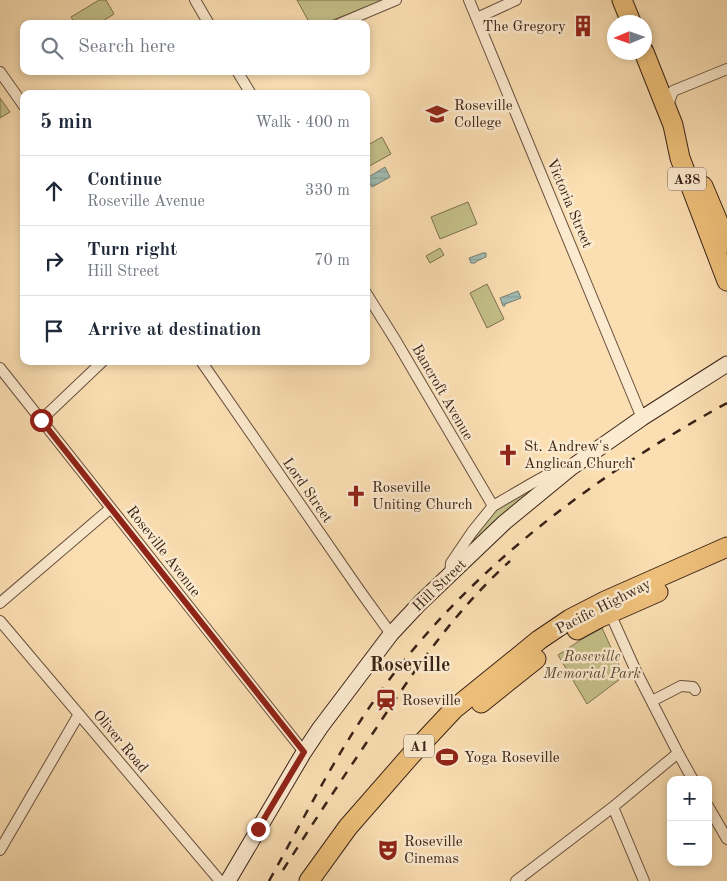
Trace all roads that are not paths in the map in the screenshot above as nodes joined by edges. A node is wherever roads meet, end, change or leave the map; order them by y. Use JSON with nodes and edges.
{"nodes":[{"id":1,"x":195,"y":0,"type":"edge"},
{"id":2,"x":396,"y":0,"type":"edge"},
{"id":3,"x":469,"y":0,"type":"edge"},
{"id":4,"x":516,"y":0,"type":"edge"},
{"id":5,"x":622,"y":0,"type":"edge"},
{"id":6,"x":629,"y":15,"type":"edge"},
{"id":7,"x":477,"y":18,"type":"junction"},
{"id":8,"x":207,"y":20,"type":"edge"},
{"id":9,"x":348,"y":20,"type":"edge"},
{"id":10,"x":647,"y":60,"type":"edge"},
{"id":11,"x":727,"y":69,"type":"edge"},
{"id":12,"x":0,"y":72,"type":"edge"},
{"id":13,"x":239,"y":75,"type":"edge"},
{"id":14,"x":249,"y":90,"type":"edge"},
{"id":15,"x":20,"y":100,"type":"edge"},
{"id":16,"x":670,"y":117,"type":"junction"},
{"id":17,"x":718,"y":227,"type":"edge"},
{"id":18,"x":727,"y":243,"type":"edge"},
{"id":19,"x":727,"y":281,"type":"edge"},
{"id":20,"x":370,"y":299,"type":"edge"},
{"id":21,"x":727,"y":364,"type":"edge"},
{"id":22,"x":99,"y":365,"type":"edge"},
{"id":23,"x":203,"y":365,"type":"edge"},
{"id":24,"x":0,"y":368,"type":"edge"},
{"id":25,"x":642,"y":418,"type":"junction"},
{"id":26,"x":41,"y":420,"type":"junction"},
{"id":27,"x":572,"y":467,"type":"junction"},
{"id":28,"x":493,"y":506,"type":"junction"},
{"id":29,"x":111,"y":508,"type":"junction"},
{"id":30,"x":727,"y":547,"type":"edge"},
{"id":31,"x":727,"y":560,"type":"edge"},
{"id":32,"x":450,"y":575,"type":"junction"},
{"id":33,"x":0,"y":603,"type":"edge"},
{"id":34,"x":607,"y":607,"type":"junction"},
{"id":35,"x":0,"y":621,"type":"edge"},
{"id":36,"x":391,"y":634,"type":"junction"},
{"id":37,"x":695,"y":690,"type":"dead end"},
{"id":38,"x":652,"y":701,"type":"junction"},
{"id":39,"x":79,"y":714,"type":"junction"},
{"id":40,"x":304,"y":752,"type":"junction"},
{"id":41,"x":678,"y":753,"type":"junction"},
{"id":42,"x":691,"y":776,"type":"edge"},
{"id":43,"x":614,"y":807,"type":"junction"},
{"id":44,"x":712,"y":813,"type":"edge"},
{"id":45,"x":727,"y":839,"type":"edge"},
{"id":46,"x":0,"y":850,"type":"edge"},
{"id":47,"x":220,"y":881,"type":"edge"},
{"id":48,"x":228,"y":881,"type":"edge"},
{"id":49,"x":308,"y":881,"type":"edge"},
{"id":50,"x":323,"y":881,"type":"edge"},
{"id":51,"x":516,"y":881,"type":"edge"},
{"id":52,"x":644,"y":881,"type":"edge"}],
"edges":[{"from":1,"to":8,"type":"street"},
{"from":2,"to":9,"type":"street"},
{"from":3,"to":7,"type":"street","name":"Victoria Street"},
{"from":4,"to":7,"type":"street"},
{"from":5,"to":6,"type":"highway"},
{"from":7,"to":25,"type":"street","name":"Victoria Street"},
{"from":10,"to":16,"type":"highway","number":"A38"},
{"from":11,"to":16,"type":"street"},
{"from":12,"to":15,"type":"street"},
{"from":13,"to":14,"type":"street"},
{"from":16,"to":17,"type":"highway","number":"A38"},
{"from":17,"to":18,"type":"highway","number":"A38"},
{"from":17,"to":19,"type":"highway","number":"A38"},
{"from":20,"to":28,"type":"street","name":"Bancroft Avenue"},
{"from":21,"to":25,"type":"street","name":"Hill Street"},
{"from":22,"to":26,"type":"street"},
{"from":23,"to":36,"type":"street","name":"Lord Street"},
{"from":24,"to":26,"type":"street","name":"Roseville Avenue"},
{"from":25,"to":27,"type":"street","name":"Hill Street"},
{"from":26,"to":29,"type":"street","name":"Roseville Avenue"},
{"from":27,"to":28,"type":"street"},
{"from":27,"to":32,"type":"street","name":"Hill Street"},
{"from":28,"to":32,"type":"street"},
{"from":29,"to":33,"type":"street"},
{"from":29,"to":40,"type":"street","name":"Roseville Avenue"},
{"from":30,"to":34,"type":"highway","name":"Pacific Highway","number":"A1"},
{"from":31,"to":34,"type":"highway","name":"Pacific Highway","number":"A1"},
{"from":32,"to":36,"type":"street","name":"Hill Street"},
{"from":34,"to":38,"type":"street"},
{"from":34,"to":49,"type":"highway","name":"Pacific Highway","number":"A1"},
{"from":34,"to":50,"type":"highway","name":"Pacific Highway","number":"A1"},
{"from":35,"to":39,"type":"street","name":"Oliver Road"},
{"from":36,"to":40,"type":"street","name":"Hill Street"},
{"from":37,"to":38,"type":"street"},
{"from":38,"to":41,"type":"street"},
{"from":39,"to":46,"type":"street"},
{"from":39,"to":47,"type":"street","name":"Oliver Road"},
{"from":40,"to":48,"type":"street","name":"Hill Street"},
{"from":41,"to":42,"type":"street"},
{"from":41,"to":43,"type":"street"},
{"from":43,"to":51,"type":"street"},
{"from":43,"to":52,"type":"street"},
{"from":44,"to":45,"type":"street"}]}
